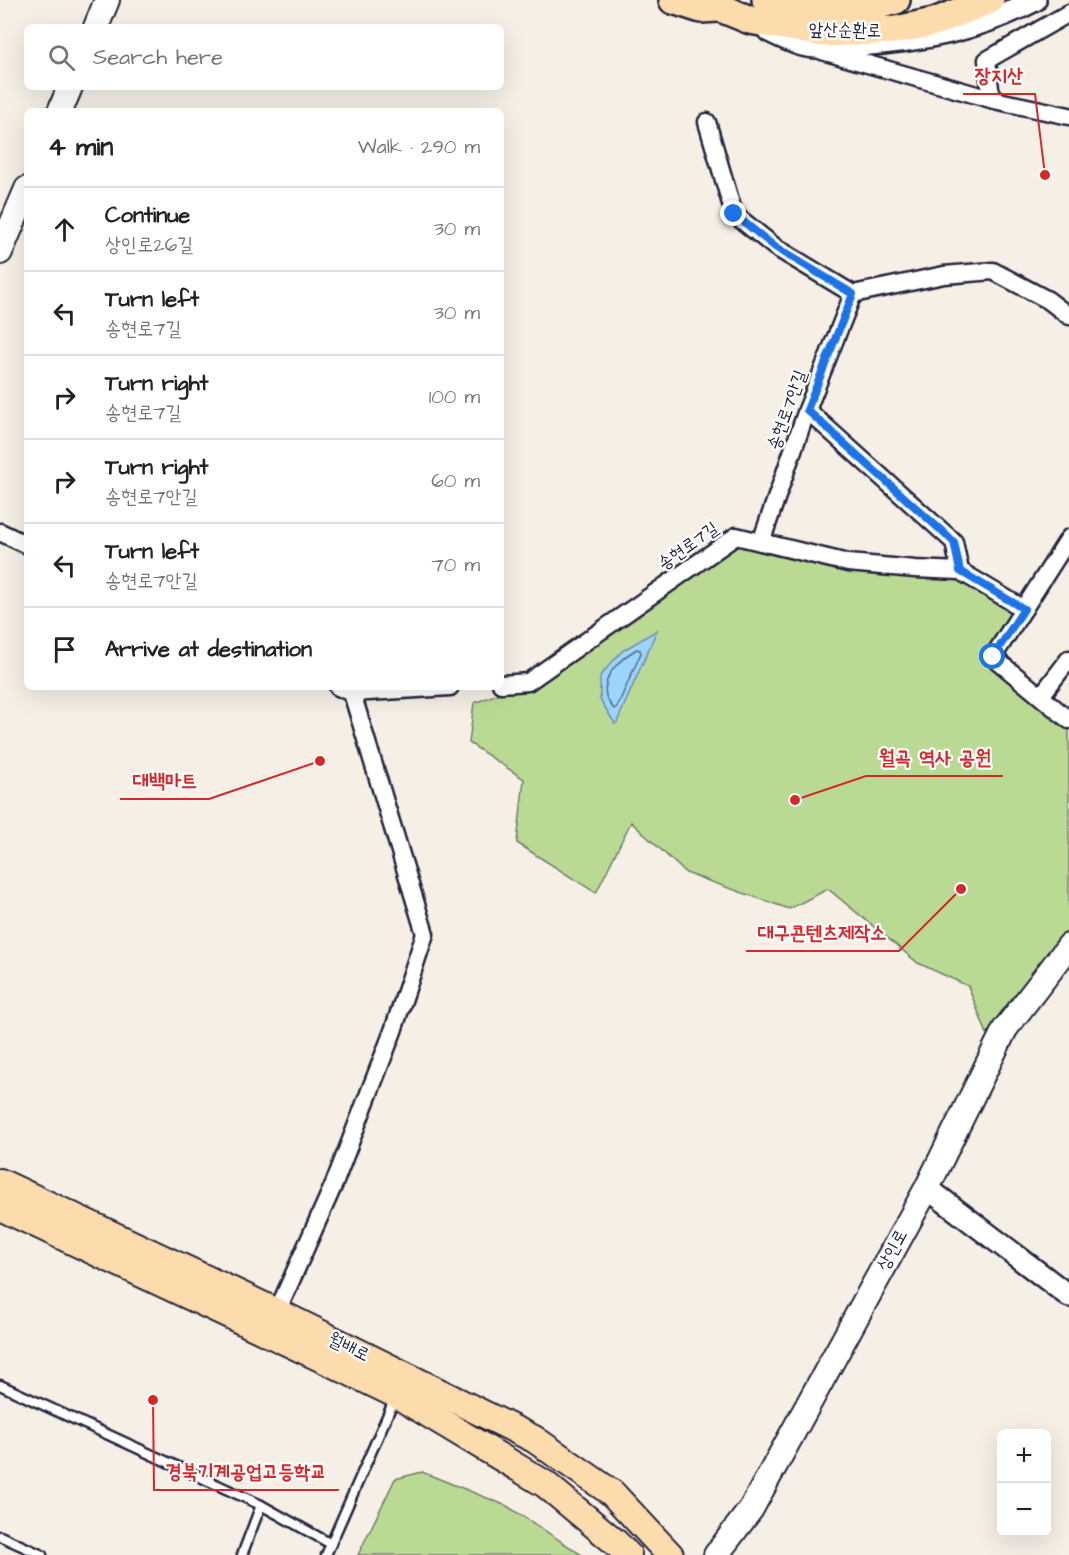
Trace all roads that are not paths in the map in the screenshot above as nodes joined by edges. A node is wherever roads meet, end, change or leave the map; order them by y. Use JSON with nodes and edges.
{"nodes":[{"id":1,"x":107,"y":0,"type":"edge"},
{"id":2,"x":673,"y":0,"type":"edge"},
{"id":3,"x":896,"y":0,"type":"edge"},
{"id":4,"x":990,"y":0,"type":"edge"},
{"id":5,"x":1035,"y":0,"type":"edge"},
{"id":6,"x":711,"y":4,"type":"edge"},
{"id":7,"x":758,"y":10,"type":"edge"},
{"id":8,"x":1069,"y":13,"type":"edge"},
{"id":9,"x":97,"y":24,"type":"edge"},
{"id":10,"x":807,"y":46,"type":"junction"},
{"id":11,"x":69,"y":90,"type":"edge"},
{"id":12,"x":994,"y":100,"type":"junction"},
{"id":13,"x":61,"y":108,"type":"edge"},
{"id":14,"x":1069,"y":116,"type":"edge"},
{"id":15,"x":707,"y":122,"type":"dead end"},
{"id":16,"x":24,"y":196,"type":"edge"},
{"id":17,"x":0,"y":252,"type":"edge"},
{"id":18,"x":853,"y":294,"type":"junction"},
{"id":19,"x":1069,"y":316,"type":"edge"},
{"id":20,"x":807,"y":410,"type":"junction"},
{"id":21,"x":0,"y":532,"type":"edge"},
{"id":22,"x":1069,"y":538,"type":"edge"},
{"id":23,"x":761,"y":542,"type":"junction"},
{"id":24,"x":24,"y":544,"type":"edge"},
{"id":25,"x":960,"y":571,"type":"junction"},
{"id":26,"x":1024,"y":609,"type":"junction"},
{"id":27,"x":1069,"y":659,"type":"edge"},
{"id":28,"x":504,"y":684,"type":"edge"},
{"id":29,"x":345,"y":690,"type":"edge"},
{"id":30,"x":1041,"y":696,"type":"junction"},
{"id":31,"x":1069,"y":720,"type":"edge"},
{"id":32,"x":1069,"y":946,"type":"edge"},
{"id":33,"x":0,"y":1182,"type":"edge"},
{"id":34,"x":927,"y":1188,"type":"junction"},
{"id":35,"x":0,"y":1207,"type":"edge"},
{"id":36,"x":1069,"y":1296,"type":"edge"},
{"id":37,"x":277,"y":1312,"type":"junction"},
{"id":38,"x":0,"y":1385,"type":"edge"},
{"id":39,"x":397,"y":1395,"type":"junction"},
{"id":40,"x":261,"y":1505,"type":"junction"},
{"id":41,"x":0,"y":1536,"type":"edge"},
{"id":42,"x":332,"y":1544,"type":"junction"},
{"id":43,"x":42,"y":1555,"type":"edge"},
{"id":44,"x":242,"y":1555,"type":"edge"},
{"id":45,"x":327,"y":1555,"type":"edge"},
{"id":46,"x":627,"y":1555,"type":"edge"},
{"id":47,"x":670,"y":1555,"type":"edge"},
{"id":48,"x":716,"y":1555,"type":"edge"}],
"edges":[{"from":1,"to":9,"type":"main road"},
{"from":2,"to":6,"type":"highway","name":"앞산순환로"},
{"from":3,"to":7,"type":"highway","name":"앞산순환로"},
{"from":4,"to":7,"type":"highway","name":"앞산순환로"},
{"from":5,"to":10,"type":"street"},
{"from":6,"to":7,"type":"highway","name":"앞산순환로"},
{"from":7,"to":10,"type":"street"},
{"from":8,"to":12,"type":"street"},
{"from":10,"to":12,"type":"street"},
{"from":11,"to":13,"type":"main road"},
{"from":12,"to":14,"type":"street"},
{"from":15,"to":18,"type":"street"},
{"from":16,"to":17,"type":"main road"},
{"from":18,"to":19,"type":"street"},
{"from":18,"to":20,"type":"street","name":"송현로7안길"},
{"from":20,"to":23,"type":"street","name":"송현로7안길"},
{"from":20,"to":25,"type":"street"},
{"from":21,"to":24,"type":"street"},
{"from":22,"to":26,"type":"street"},
{"from":23,"to":25,"type":"street","name":"송현로7길"},
{"from":23,"to":28,"type":"street","name":"송현로7길"},
{"from":25,"to":26,"type":"street","name":"송현로7길"},
{"from":26,"to":30,"type":"street"},
{"from":27,"to":30,"type":"street"},
{"from":29,"to":37,"type":"street"},
{"from":30,"to":31,"type":"street"},
{"from":32,"to":34,"type":"main road","name":"상인로"},
{"from":33,"to":37,"type":"main road","name":"월배로"},
{"from":34,"to":36,"type":"street"},
{"from":34,"to":48,"type":"main road","name":"상인로"},
{"from":35,"to":39,"type":"main road","name":"월배로"},
{"from":37,"to":47,"type":"main road","name":"월배로"},
{"from":38,"to":40,"type":"lane"},
{"from":39,"to":42,"type":"lane"},
{"from":39,"to":46,"type":"main road","name":"월배로"},
{"from":40,"to":42,"type":"lane"},
{"from":40,"to":44,"type":"lane"},
{"from":41,"to":43,"type":"lane"},
{"from":42,"to":45,"type":"lane"}]}
